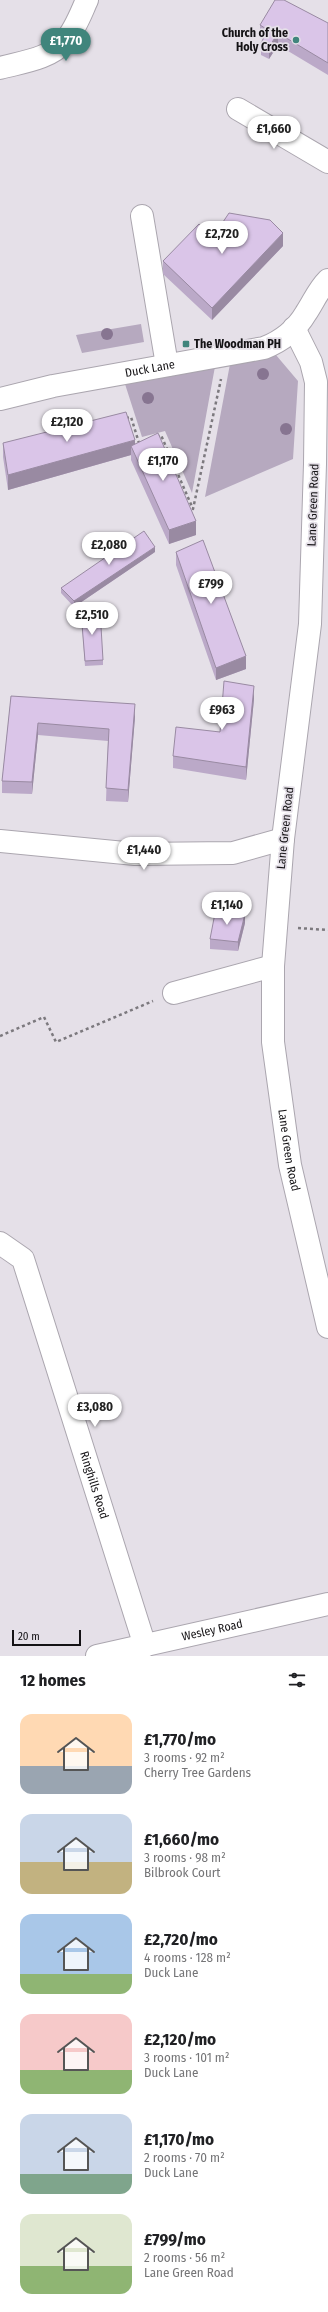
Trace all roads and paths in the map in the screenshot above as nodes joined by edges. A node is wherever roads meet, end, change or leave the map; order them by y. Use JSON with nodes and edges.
{"nodes":[{"id":1,"x":87,"y":0,"type":"edge"},
{"id":2,"x":0,"y":68,"type":"edge"},
{"id":3,"x":238,"y":110,"type":"dead end"},
{"id":4,"x":328,"y":162,"type":"edge"},
{"id":5,"x":142,"y":216,"type":"dead end"},
{"id":6,"x":328,"y":280,"type":"edge"},
{"id":7,"x":294,"y":328,"type":"junction"},
{"id":8,"x":167,"y":365,"type":"junction"},
{"id":9,"x":222,"y":372,"type":"dead end"},
{"id":10,"x":0,"y":399,"type":"edge"},
{"id":11,"x":123,"y":419,"type":"edge"},
{"id":12,"x":155,"y":438,"type":"edge"},
{"id":13,"x":144,"y":442,"type":"edge"},
{"id":14,"x":283,"y":839,"type":"junction"},
{"id":15,"x":0,"y":841,"type":"edge"},
{"id":16,"x":276,"y":927,"type":"junction"},
{"id":17,"x":328,"y":930,"type":"edge"},
{"id":18,"x":272,"y":966,"type":"junction"},
{"id":19,"x":174,"y":993,"type":"joint"},
{"id":20,"x":0,"y":1036,"type":"edge"},
{"id":21,"x":0,"y":1243,"type":"edge"},
{"id":22,"x":328,"y":1327,"type":"edge"},
{"id":23,"x":328,"y":1604,"type":"edge"},
{"id":24,"x":145,"y":1646,"type":"junction"},
{"id":25,"x":97,"y":1656,"type":"edge"}],
"edges":[{"from":1,"to":2,"type":"street"},
{"from":3,"to":4,"type":"street"},
{"from":5,"to":8,"type":"street"},
{"from":6,"to":7,"type":"street","name":"Duck Lane"},
{"from":7,"to":8,"type":"street","name":"Duck Lane"},
{"from":7,"to":14,"type":"street","name":"Lane Green Road"},
{"from":8,"to":10,"type":"street","name":"Duck Lane"},
{"from":9,"to":12,"type":"path"},
{"from":11,"to":13,"type":"path"},
{"from":14,"to":15,"type":"street"},
{"from":14,"to":16,"type":"street","name":"Lane Green Road"},
{"from":16,"to":17,"type":"path"},
{"from":16,"to":18,"type":"street","name":"Lane Green Road"},
{"from":18,"to":19,"type":"street"},
{"from":18,"to":22,"type":"street","name":"Lane Green Road"},
{"from":19,"to":20,"type":"path"},
{"from":21,"to":24,"type":"street","name":"Ringhills Road"},
{"from":23,"to":24,"type":"street","name":"Wesley Road"},
{"from":24,"to":25,"type":"street","name":"Wesley Road"}]}
